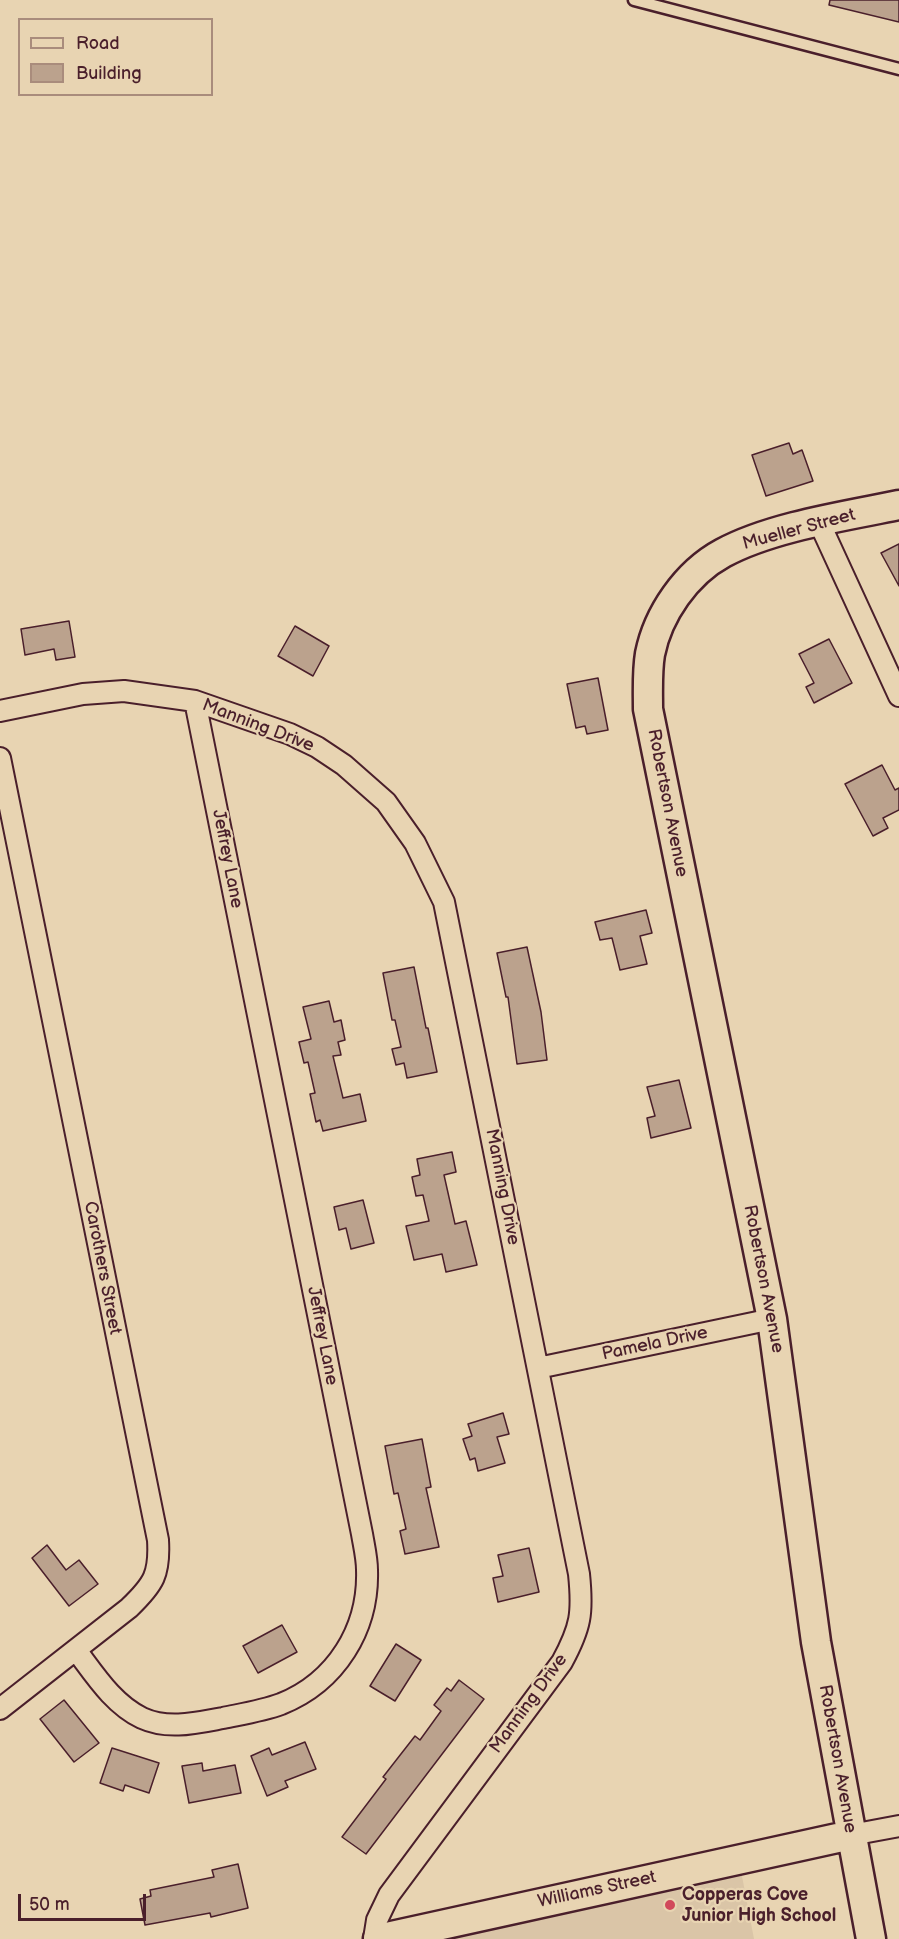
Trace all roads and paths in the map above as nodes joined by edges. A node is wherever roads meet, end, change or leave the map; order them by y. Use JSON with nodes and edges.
{"nodes":[{"id":1,"x":634,"y":0,"type":"edge"},
{"id":2,"x":899,"y":69,"type":"edge"},
{"id":3,"x":899,"y":505,"type":"edge"},
{"id":4,"x":819,"y":522,"type":"junction"},
{"id":5,"x":660,"y":624,"type":"joint"},
{"id":6,"x":899,"y":696,"type":"edge"},
{"id":7,"x":195,"y":701,"type":"junction"},
{"id":8,"x":0,"y":711,"type":"edge"},
{"id":9,"x":0,"y":758,"type":"edge"},
{"id":10,"x":772,"y":1319,"type":"junction"},
{"id":11,"x":538,"y":1368,"type":"junction"},
{"id":12,"x":76,"y":1650,"type":"junction"},
{"id":13,"x":0,"y":1709,"type":"edge"},
{"id":14,"x":899,"y":1826,"type":"edge"},
{"id":15,"x":851,"y":1835,"type":"junction"},
{"id":16,"x":430,"y":1933,"type":"edge"},
{"id":17,"x":376,"y":1939,"type":"edge"},
{"id":18,"x":871,"y":1939,"type":"edge"}],
"edges":[{"from":1,"to":2,"type":"lane"},
{"from":3,"to":4,"type":"street","name":"Mueller Street"},
{"from":4,"to":5,"type":"street","name":"Mueller Street"},
{"from":4,"to":6,"type":"street"},
{"from":5,"to":10,"type":"street","name":"Robertson Avenue"},
{"from":7,"to":8,"type":"street","name":"Manning Drive"},
{"from":7,"to":11,"type":"street","name":"Manning Drive"},
{"from":7,"to":12,"type":"street","name":"Jeffrey Lane"},
{"from":9,"to":12,"type":"street","name":"Carothers Street"},
{"from":10,"to":11,"type":"street","name":"Pamela Drive"},
{"from":10,"to":15,"type":"street","name":"Robertson Avenue"},
{"from":11,"to":17,"type":"street","name":"Manning Drive"},
{"from":12,"to":13,"type":"street","name":"Carothers Street"},
{"from":14,"to":15,"type":"street"},
{"from":15,"to":16,"type":"street","name":"Williams Street"},
{"from":15,"to":18,"type":"street","name":"Robertson Avenue"},
{"from":16,"to":17,"type":"street","name":"Williams Street"}]}
